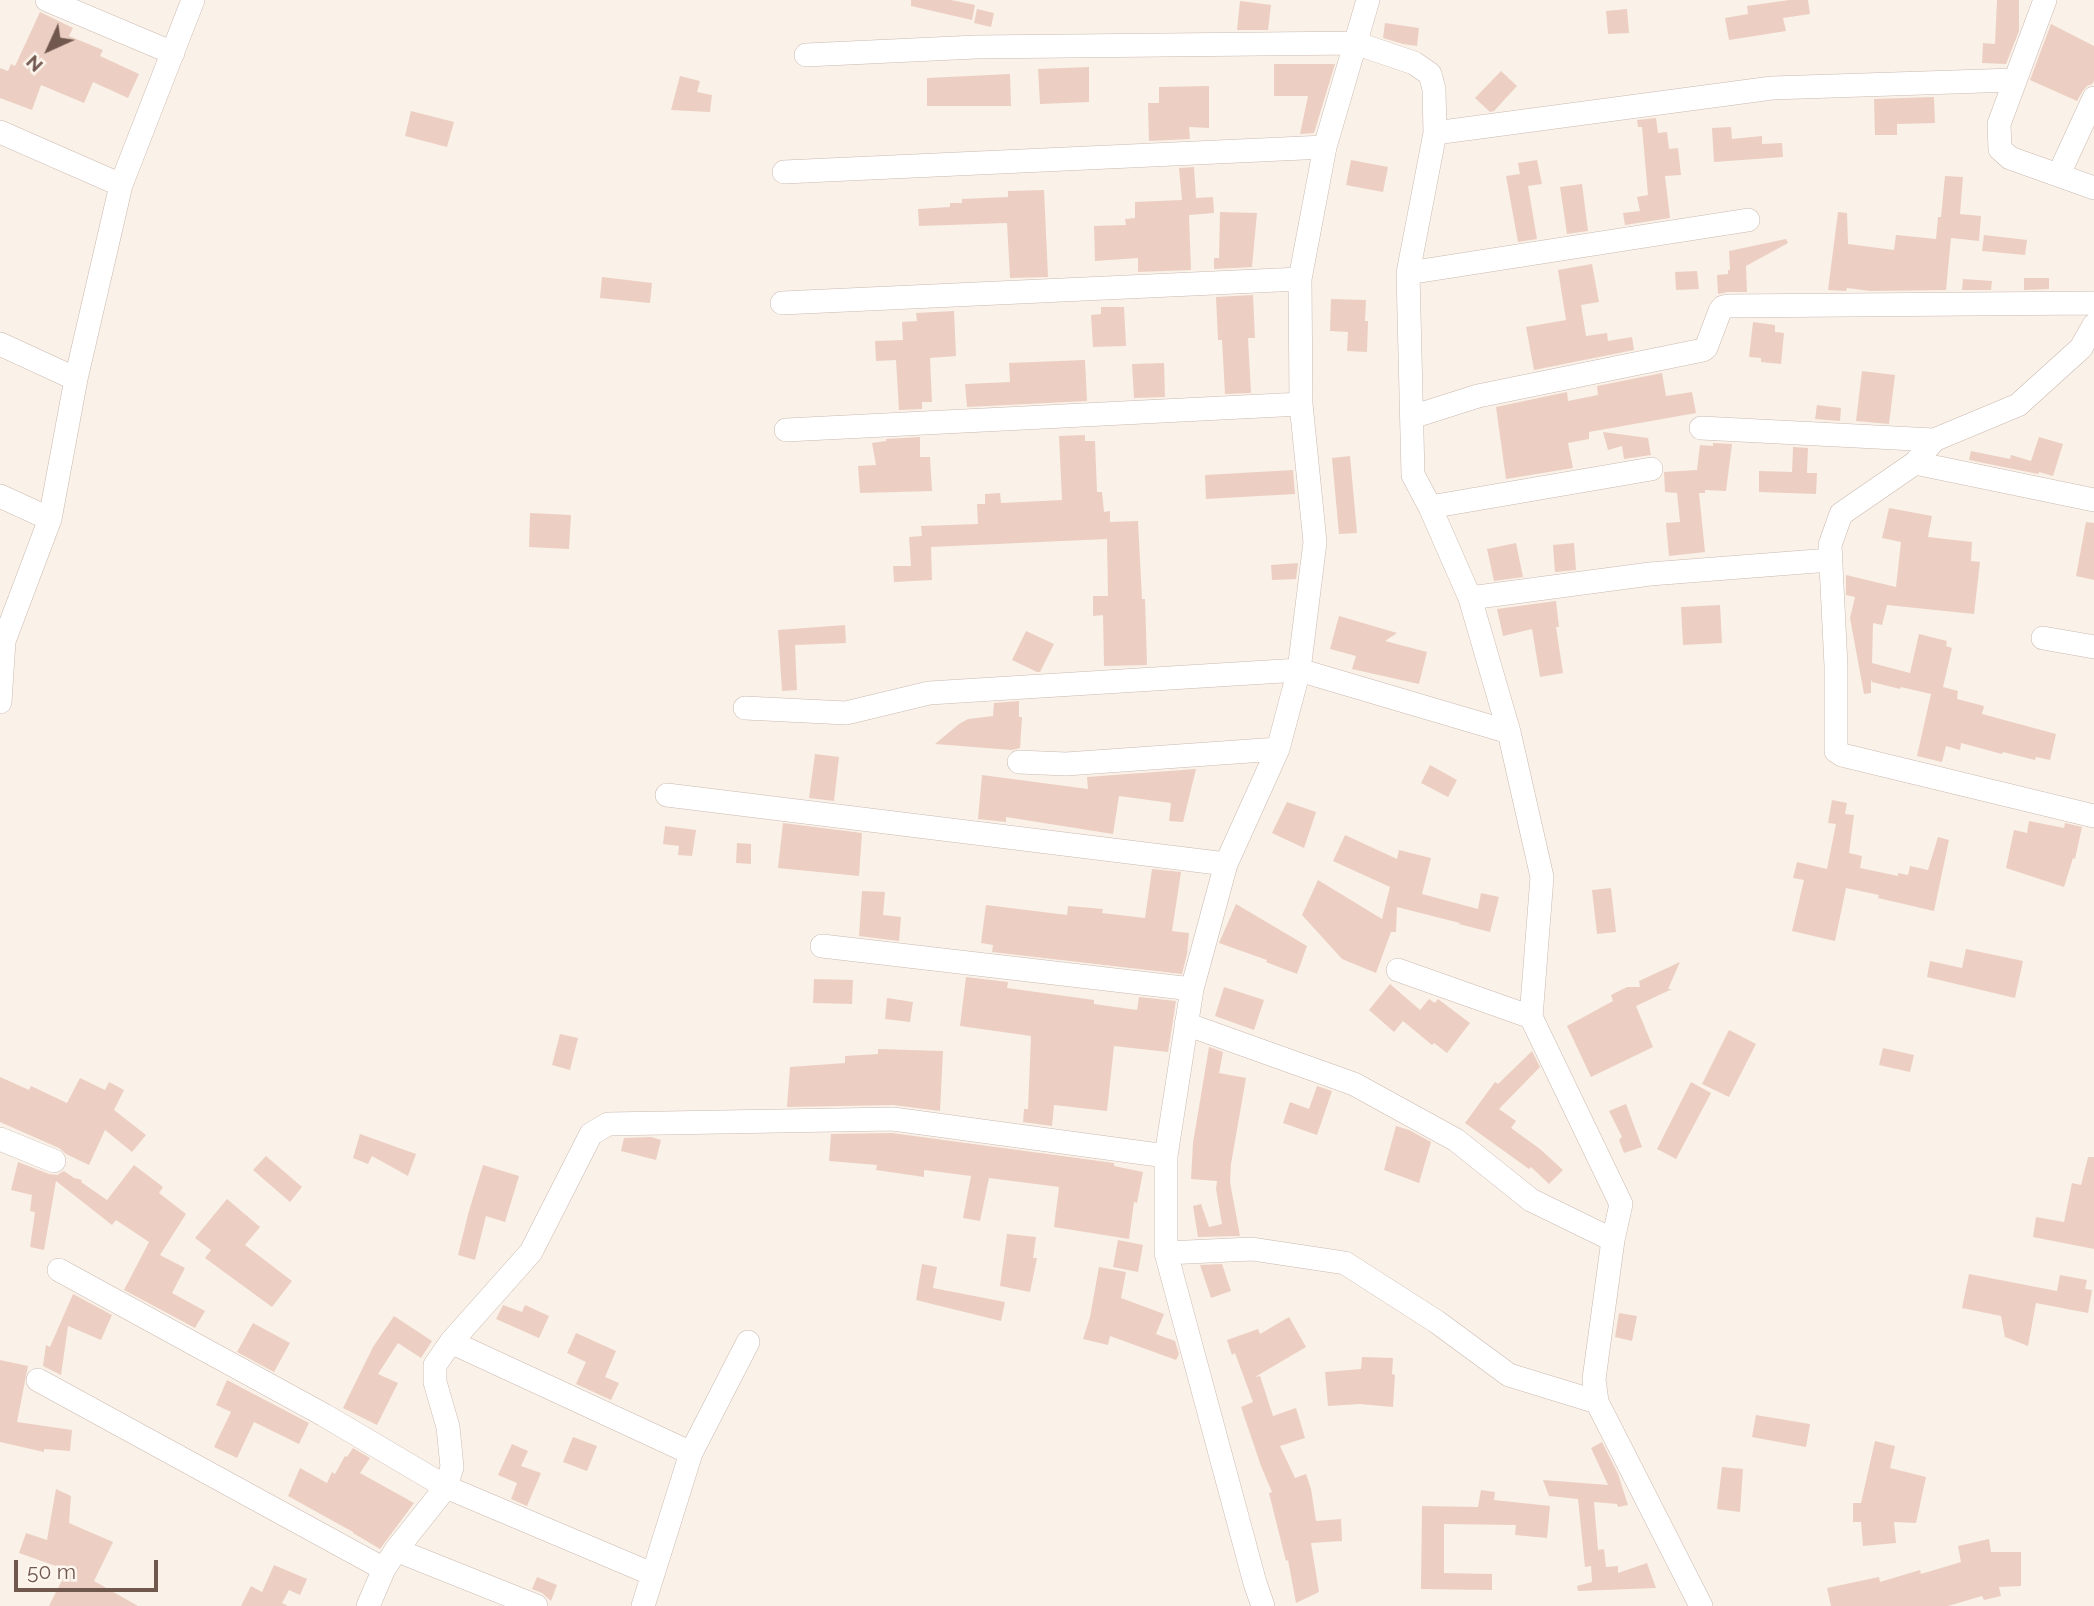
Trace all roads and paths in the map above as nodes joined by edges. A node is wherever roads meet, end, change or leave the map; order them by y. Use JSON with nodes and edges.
{"nodes":[{"id":1,"x":47,"y":0,"type":"edge"},
{"id":2,"x":193,"y":0,"type":"edge"},
{"id":3,"x":1368,"y":0,"type":"edge"},
{"id":4,"x":2045,"y":0,"type":"edge"},
{"id":5,"x":1355,"y":43,"type":"junction"},
{"id":6,"x":173,"y":53,"type":"junction"},
{"id":7,"x":806,"y":55,"type":"dead end"},
{"id":8,"x":2014,"y":80,"type":"junction"},
{"id":9,"x":2094,"y":98,"type":"edge"},
{"id":10,"x":0,"y":132,"type":"edge"},
{"id":11,"x":1435,"y":133,"type":"junction"},
{"id":12,"x":1325,"y":147,"type":"junction"},
{"id":13,"x":784,"y":172,"type":"dead end"},
{"id":14,"x":2059,"y":174,"type":"junction"},
{"id":15,"x":121,"y":186,"type":"junction"},
{"id":16,"x":2094,"y":188,"type":"edge"},
{"id":17,"x":1748,"y":220,"type":"dead end"},
{"id":18,"x":1408,"y":273,"type":"junction"},
{"id":19,"x":1300,"y":279,"type":"junction"},
{"id":20,"x":782,"y":303,"type":"dead end"},
{"id":21,"x":2094,"y":303,"type":"edge"},
{"id":22,"x":2094,"y":325,"type":"edge"},
{"id":23,"x":0,"y":344,"type":"edge"},
{"id":24,"x":76,"y":379,"type":"junction"},
{"id":25,"x":1301,"y":404,"type":"junction"},
{"id":26,"x":1412,"y":417,"type":"junction"},
{"id":27,"x":1701,"y":428,"type":"dead end"},
{"id":28,"x":786,"y":430,"type":"dead end"},
{"id":29,"x":1934,"y":440,"type":"junction"},
{"id":30,"x":1915,"y":463,"type":"junction"},
{"id":31,"x":1651,"y":469,"type":"dead end"},
{"id":32,"x":0,"y":496,"type":"edge"},
{"id":33,"x":2094,"y":500,"type":"edge"},
{"id":34,"x":1430,"y":507,"type":"junction"},
{"id":35,"x":50,"y":519,"type":"junction"},
{"id":36,"x":1830,"y":560,"type":"junction"},
{"id":37,"x":1470,"y":598,"type":"junction"},
{"id":38,"x":2043,"y":638,"type":"dead end"},
{"id":39,"x":2,"y":640,"type":"edge"},
{"id":40,"x":2094,"y":647,"type":"edge"},
{"id":41,"x":1299,"y":670,"type":"junction"},
{"id":42,"x":0,"y":702,"type":"edge"},
{"id":43,"x":745,"y":708,"type":"dead end"},
{"id":44,"x":1509,"y":732,"type":"junction"},
{"id":45,"x":1278,"y":749,"type":"junction"},
{"id":46,"x":1019,"y":762,"type":"dead end"},
{"id":47,"x":667,"y":795,"type":"dead end"},
{"id":48,"x":2094,"y":816,"type":"edge"},
{"id":49,"x":1226,"y":864,"type":"junction"},
{"id":50,"x":822,"y":946,"type":"dead end"},
{"id":51,"x":1398,"y":970,"type":"dead end"},
{"id":52,"x":1192,"y":989,"type":"junction"},
{"id":53,"x":1531,"y":1017,"type":"junction"},
{"id":54,"x":1186,"y":1024,"type":"junction"},
{"id":55,"x":0,"y":1139,"type":"edge"},
{"id":56,"x":1166,"y":1156,"type":"junction"},
{"id":57,"x":54,"y":1161,"type":"dead end"},
{"id":58,"x":1613,"y":1240,"type":"junction"},
{"id":59,"x":1166,"y":1253,"type":"junction"},
{"id":60,"x":59,"y":1270,"type":"dead end"},
{"id":61,"x":451,"y":1342,"type":"junction"},
{"id":62,"x":748,"y":1342,"type":"dead end"},
{"id":63,"x":38,"y":1380,"type":"dead end"},
{"id":64,"x":1597,"y":1402,"type":"junction"},
{"id":65,"x":691,"y":1453,"type":"junction"},
{"id":66,"x":446,"y":1488,"type":"junction"},
{"id":67,"x":390,"y":1559,"type":"junction"},
{"id":68,"x":652,"y":1574,"type":"junction"},
{"id":69,"x":368,"y":1606,"type":"edge"},
{"id":70,"x":536,"y":1606,"type":"edge"},
{"id":71,"x":643,"y":1606,"type":"edge"},
{"id":72,"x":1263,"y":1606,"type":"edge"},
{"id":73,"x":1701,"y":1606,"type":"edge"}],
"edges":[{"from":1,"to":6,"type":"street"},
{"from":2,"to":6,"type":"street"},
{"from":3,"to":5,"type":"street"},
{"from":4,"to":8,"type":"street"},
{"from":5,"to":7,"type":"street"},
{"from":5,"to":11,"type":"street"},
{"from":5,"to":12,"type":"street"},
{"from":6,"to":15,"type":"street"},
{"from":8,"to":11,"type":"street"},
{"from":8,"to":14,"type":"street"},
{"from":9,"to":14,"type":"street"},
{"from":10,"to":15,"type":"street"},
{"from":11,"to":18,"type":"street"},
{"from":12,"to":13,"type":"street"},
{"from":12,"to":19,"type":"street"},
{"from":14,"to":16,"type":"street"},
{"from":15,"to":24,"type":"street"},
{"from":17,"to":18,"type":"street"},
{"from":18,"to":26,"type":"street"},
{"from":19,"to":20,"type":"street"},
{"from":19,"to":25,"type":"street"},
{"from":21,"to":26,"type":"street"},
{"from":22,"to":29,"type":"street"},
{"from":23,"to":24,"type":"street"},
{"from":24,"to":35,"type":"street"},
{"from":25,"to":28,"type":"street"},
{"from":25,"to":41,"type":"street"},
{"from":26,"to":34,"type":"street"},
{"from":27,"to":29,"type":"street"},
{"from":29,"to":30,"type":"street"},
{"from":30,"to":33,"type":"street"},
{"from":30,"to":36,"type":"street"},
{"from":31,"to":34,"type":"street"},
{"from":32,"to":35,"type":"street"},
{"from":34,"to":37,"type":"street"},
{"from":35,"to":39,"type":"street"},
{"from":36,"to":37,"type":"street"},
{"from":36,"to":48,"type":"street"},
{"from":37,"to":44,"type":"street"},
{"from":38,"to":40,"type":"street"},
{"from":39,"to":42,"type":"street"},
{"from":41,"to":43,"type":"street"},
{"from":41,"to":44,"type":"street"},
{"from":41,"to":45,"type":"street"},
{"from":44,"to":53,"type":"street"},
{"from":45,"to":46,"type":"street"},
{"from":45,"to":49,"type":"street"},
{"from":47,"to":49,"type":"street"},
{"from":49,"to":52,"type":"street"},
{"from":50,"to":52,"type":"street"},
{"from":51,"to":53,"type":"street"},
{"from":52,"to":54,"type":"street"},
{"from":53,"to":58,"type":"street"},
{"from":54,"to":56,"type":"street"},
{"from":54,"to":58,"type":"street"},
{"from":55,"to":57,"type":"street"},
{"from":56,"to":59,"type":"street"},
{"from":56,"to":61,"type":"street"},
{"from":58,"to":64,"type":"street"},
{"from":59,"to":64,"type":"street"},
{"from":59,"to":72,"type":"street"},
{"from":60,"to":66,"type":"street"},
{"from":61,"to":65,"type":"street"},
{"from":61,"to":66,"type":"street"},
{"from":62,"to":65,"type":"street"},
{"from":63,"to":67,"type":"street"},
{"from":64,"to":73,"type":"street"},
{"from":65,"to":68,"type":"street"},
{"from":66,"to":67,"type":"street"},
{"from":66,"to":68,"type":"street"},
{"from":67,"to":69,"type":"street"},
{"from":67,"to":70,"type":"street"},
{"from":68,"to":71,"type":"street"}]}
